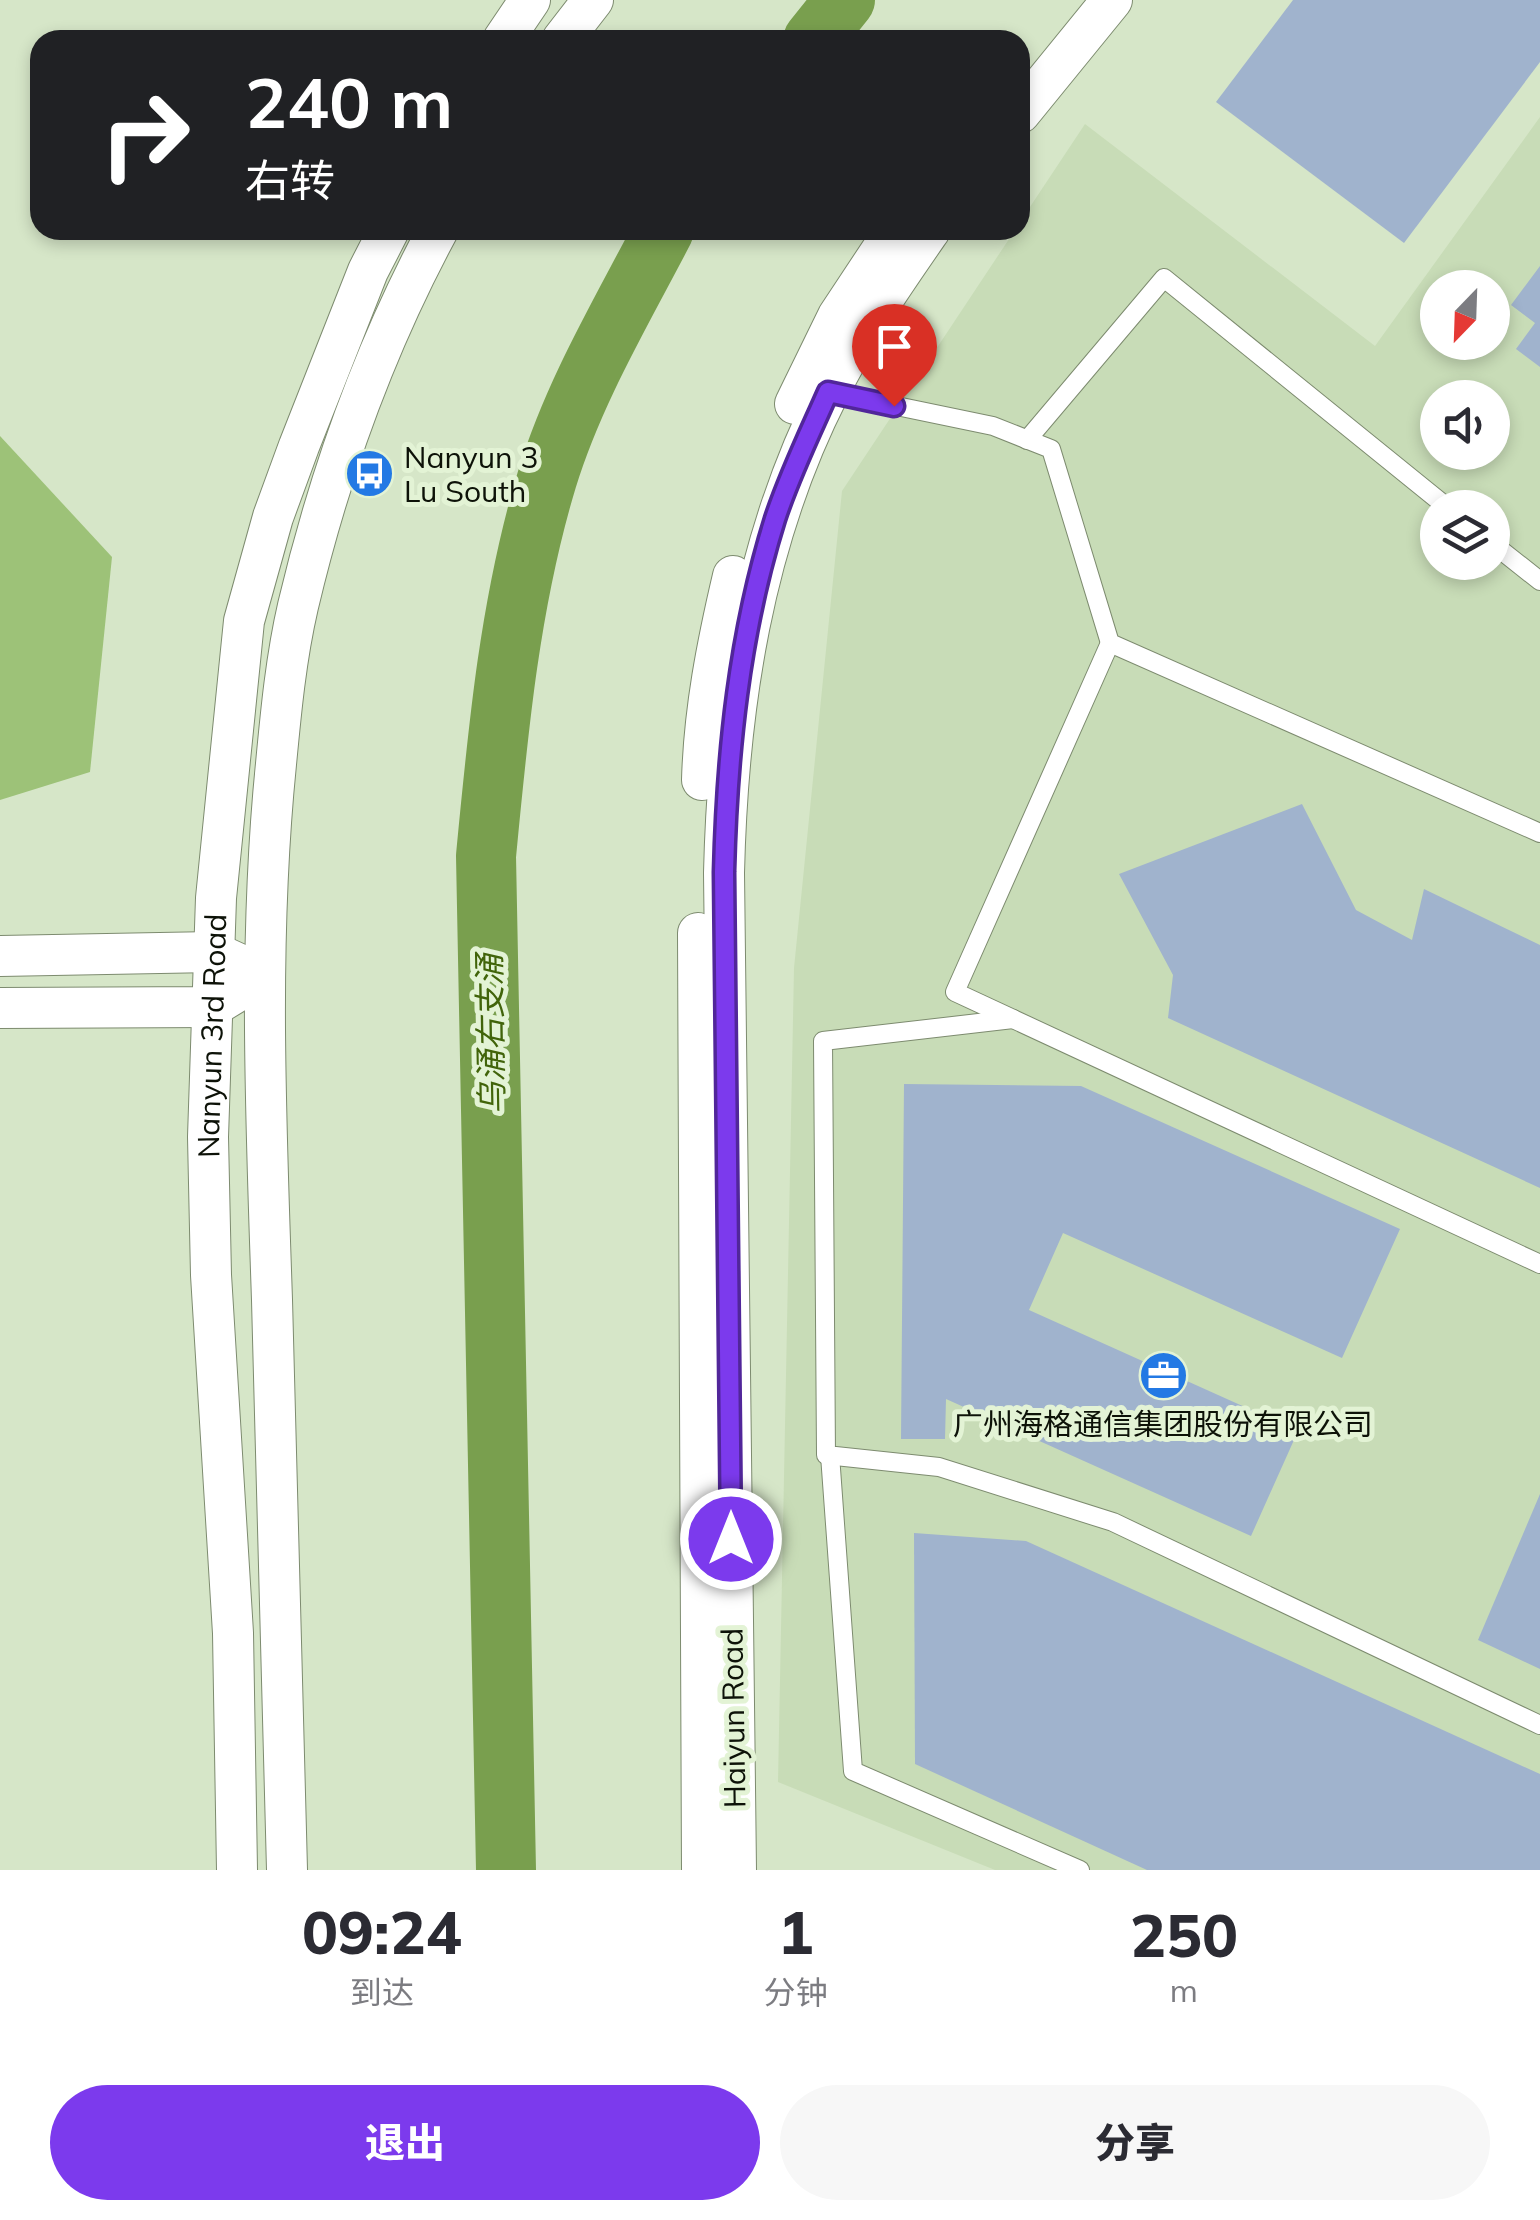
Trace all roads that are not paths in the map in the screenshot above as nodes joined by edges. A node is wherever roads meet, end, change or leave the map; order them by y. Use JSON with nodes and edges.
{"nodes":[{"id":1,"x":530,"y":0,"type":"edge"},
{"id":2,"x":593,"y":0,"type":"edge"},
{"id":3,"x":1078,"y":0,"type":"edge"},
{"id":4,"x":1112,"y":0,"type":"edge"},
{"id":5,"x":510,"y":30,"type":"edge"},
{"id":6,"x":570,"y":30,"type":"edge"},
{"id":7,"x":1030,"y":58,"type":"edge"},
{"id":8,"x":1030,"y":101,"type":"edge"},
{"id":9,"x":384,"y":240,"type":"edge"},
{"id":10,"x":433,"y":240,"type":"edge"},
{"id":11,"x":889,"y":240,"type":"edge"},
{"id":12,"x":923,"y":240,"type":"edge"},
{"id":13,"x":828,"y":392,"type":"junction"},
{"id":14,"x":1027,"y":440,"type":"junction"},
{"id":15,"x":1426,"y":490,"type":"edge"},
{"id":16,"x":1510,"y":558,"type":"edge"},
{"id":17,"x":1540,"y":582,"type":"edge"},
{"id":18,"x":1110,"y":643,"type":"junction"},
{"id":19,"x":1540,"y":832,"type":"edge"},
{"id":20,"x":212,"y":952,"type":"junction"},
{"id":21,"x":0,"y":956,"type":"edge"},
{"id":22,"x":264,"y":974,"type":"junction"},
{"id":23,"x":212,"y":1007,"type":"junction"},
{"id":24,"x":0,"y":1008,"type":"edge"},
{"id":25,"x":1013,"y":1019,"type":"junction"},
{"id":26,"x":1540,"y":1264,"type":"edge"},
{"id":27,"x":830,"y":1456,"type":"junction"},
{"id":28,"x":1540,"y":1724,"type":"edge"},
{"id":29,"x":237,"y":1870,"type":"edge"},
{"id":30,"x":287,"y":1870,"type":"edge"},
{"id":31,"x":702,"y":1870,"type":"edge"},
{"id":32,"x":736,"y":1870,"type":"edge"},
{"id":33,"x":1080,"y":1870,"type":"edge"}],
"edges":[{"from":1,"to":5,"type":"street"},
{"from":2,"to":6,"type":"street"},
{"from":3,"to":7,"type":"street"},
{"from":4,"to":8,"type":"street"},
{"from":9,"to":20,"type":"street","name":"Nanyun 3rd Road"},
{"from":10,"to":22,"type":"street","name":"Nanyun 3rd Road"},
{"from":11,"to":31,"type":"street","name":"Haiyun Road"},
{"from":12,"to":13,"type":"street","name":"Haiyun Road"},
{"from":13,"to":14,"type":"lane"},
{"from":13,"to":32,"type":"street","name":"Haiyun Road"},
{"from":14,"to":15,"type":"lane"},
{"from":14,"to":18,"type":"lane"},
{"from":16,"to":17,"type":"lane"},
{"from":18,"to":19,"type":"lane"},
{"from":18,"to":25,"type":"lane"},
{"from":20,"to":21,"type":"street"},
{"from":20,"to":22,"type":"street"},
{"from":20,"to":23,"type":"street","name":"Nanyun 3rd Road"},
{"from":22,"to":23,"type":"street"},
{"from":22,"to":30,"type":"street","name":"Nanyun 3rd Road"},
{"from":23,"to":24,"type":"street"},
{"from":23,"to":29,"type":"street","name":"Nanyun 3rd Road"},
{"from":25,"to":26,"type":"lane"},
{"from":25,"to":27,"type":"lane"},
{"from":27,"to":28,"type":"lane"},
{"from":27,"to":33,"type":"lane"}]}
